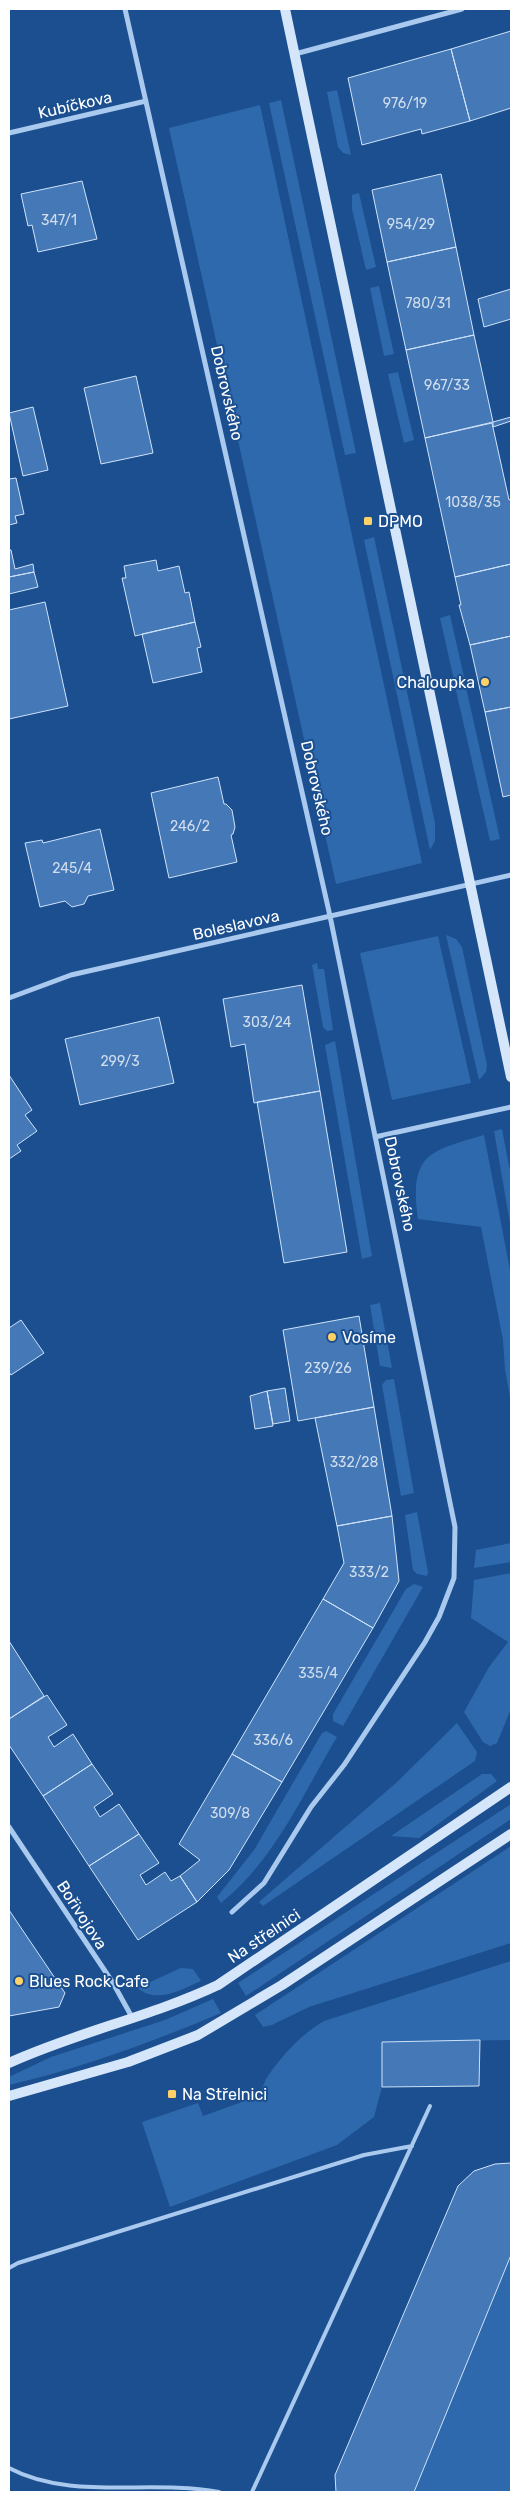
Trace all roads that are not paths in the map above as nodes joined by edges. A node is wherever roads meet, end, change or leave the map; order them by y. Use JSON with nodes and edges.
{"nodes":[{"id":1,"x":125,"y":9,"type":"edge"},
{"id":2,"x":285,"y":9,"type":"edge"},
{"id":3,"x":462,"y":9,"type":"edge"},
{"id":4,"x":295,"y":54,"type":"junction"},
{"id":5,"x":146,"y":101,"type":"junction"},
{"id":6,"x":9,"y":133,"type":"edge"},
{"id":7,"x":511,"y":875,"type":"edge"},
{"id":8,"x":471,"y":884,"type":"junction"},
{"id":9,"x":330,"y":916,"type":"junction"},
{"id":10,"x":9,"y":998,"type":"edge"},
{"id":11,"x":511,"y":1076,"type":"edge"},
{"id":12,"x":511,"y":1107,"type":"edge"},
{"id":13,"x":375,"y":1137,"type":"junction"},
{"id":14,"x":511,"y":1788,"type":"edge"},
{"id":15,"x":9,"y":1826,"type":"edge"},
{"id":16,"x":511,"y":1834,"type":"edge"},
{"id":17,"x":232,"y":1912,"type":"dead end"},
{"id":18,"x":133,"y":2019,"type":"junction"},
{"id":19,"x":9,"y":2063,"type":"edge"},
{"id":20,"x":9,"y":2096,"type":"edge"},
{"id":21,"x":430,"y":2106,"type":"dead end"},
{"id":22,"x":412,"y":2146,"type":"junction"},
{"id":23,"x":9,"y":2268,"type":"edge"},
{"id":24,"x":9,"y":2468,"type":"edge"},
{"id":25,"x":219,"y":2492,"type":"edge"},
{"id":26,"x":252,"y":2492,"type":"edge"}],
"edges":[{"from":1,"to":5,"type":"street","name":"Dobrovského"},
{"from":2,"to":4,"type":"main road"},
{"from":3,"to":4,"type":"street"},
{"from":4,"to":8,"type":"main road"},
{"from":5,"to":6,"type":"street","name":"Kubíčkova"},
{"from":5,"to":9,"type":"street","name":"Dobrovského"},
{"from":7,"to":8,"type":"street","name":"Boleslavova"},
{"from":8,"to":9,"type":"street","name":"Boleslavova"},
{"from":8,"to":11,"type":"main road"},
{"from":9,"to":10,"type":"street","name":"Boleslavova"},
{"from":9,"to":13,"type":"street","name":"Dobrovského"},
{"from":12,"to":13,"type":"street"},
{"from":13,"to":17,"type":"street","name":"Dobrovského"},
{"from":14,"to":18,"type":"main road","name":"Na střelnici"},
{"from":15,"to":18,"type":"street","name":"Bořivojova"},
{"from":16,"to":20,"type":"main road"},
{"from":18,"to":19,"type":"main road","name":"Na střelnici"},
{"from":21,"to":22,"type":"lane"},
{"from":22,"to":23,"type":"lane"},
{"from":22,"to":26,"type":"lane"},
{"from":24,"to":25,"type":"lane"}]}
